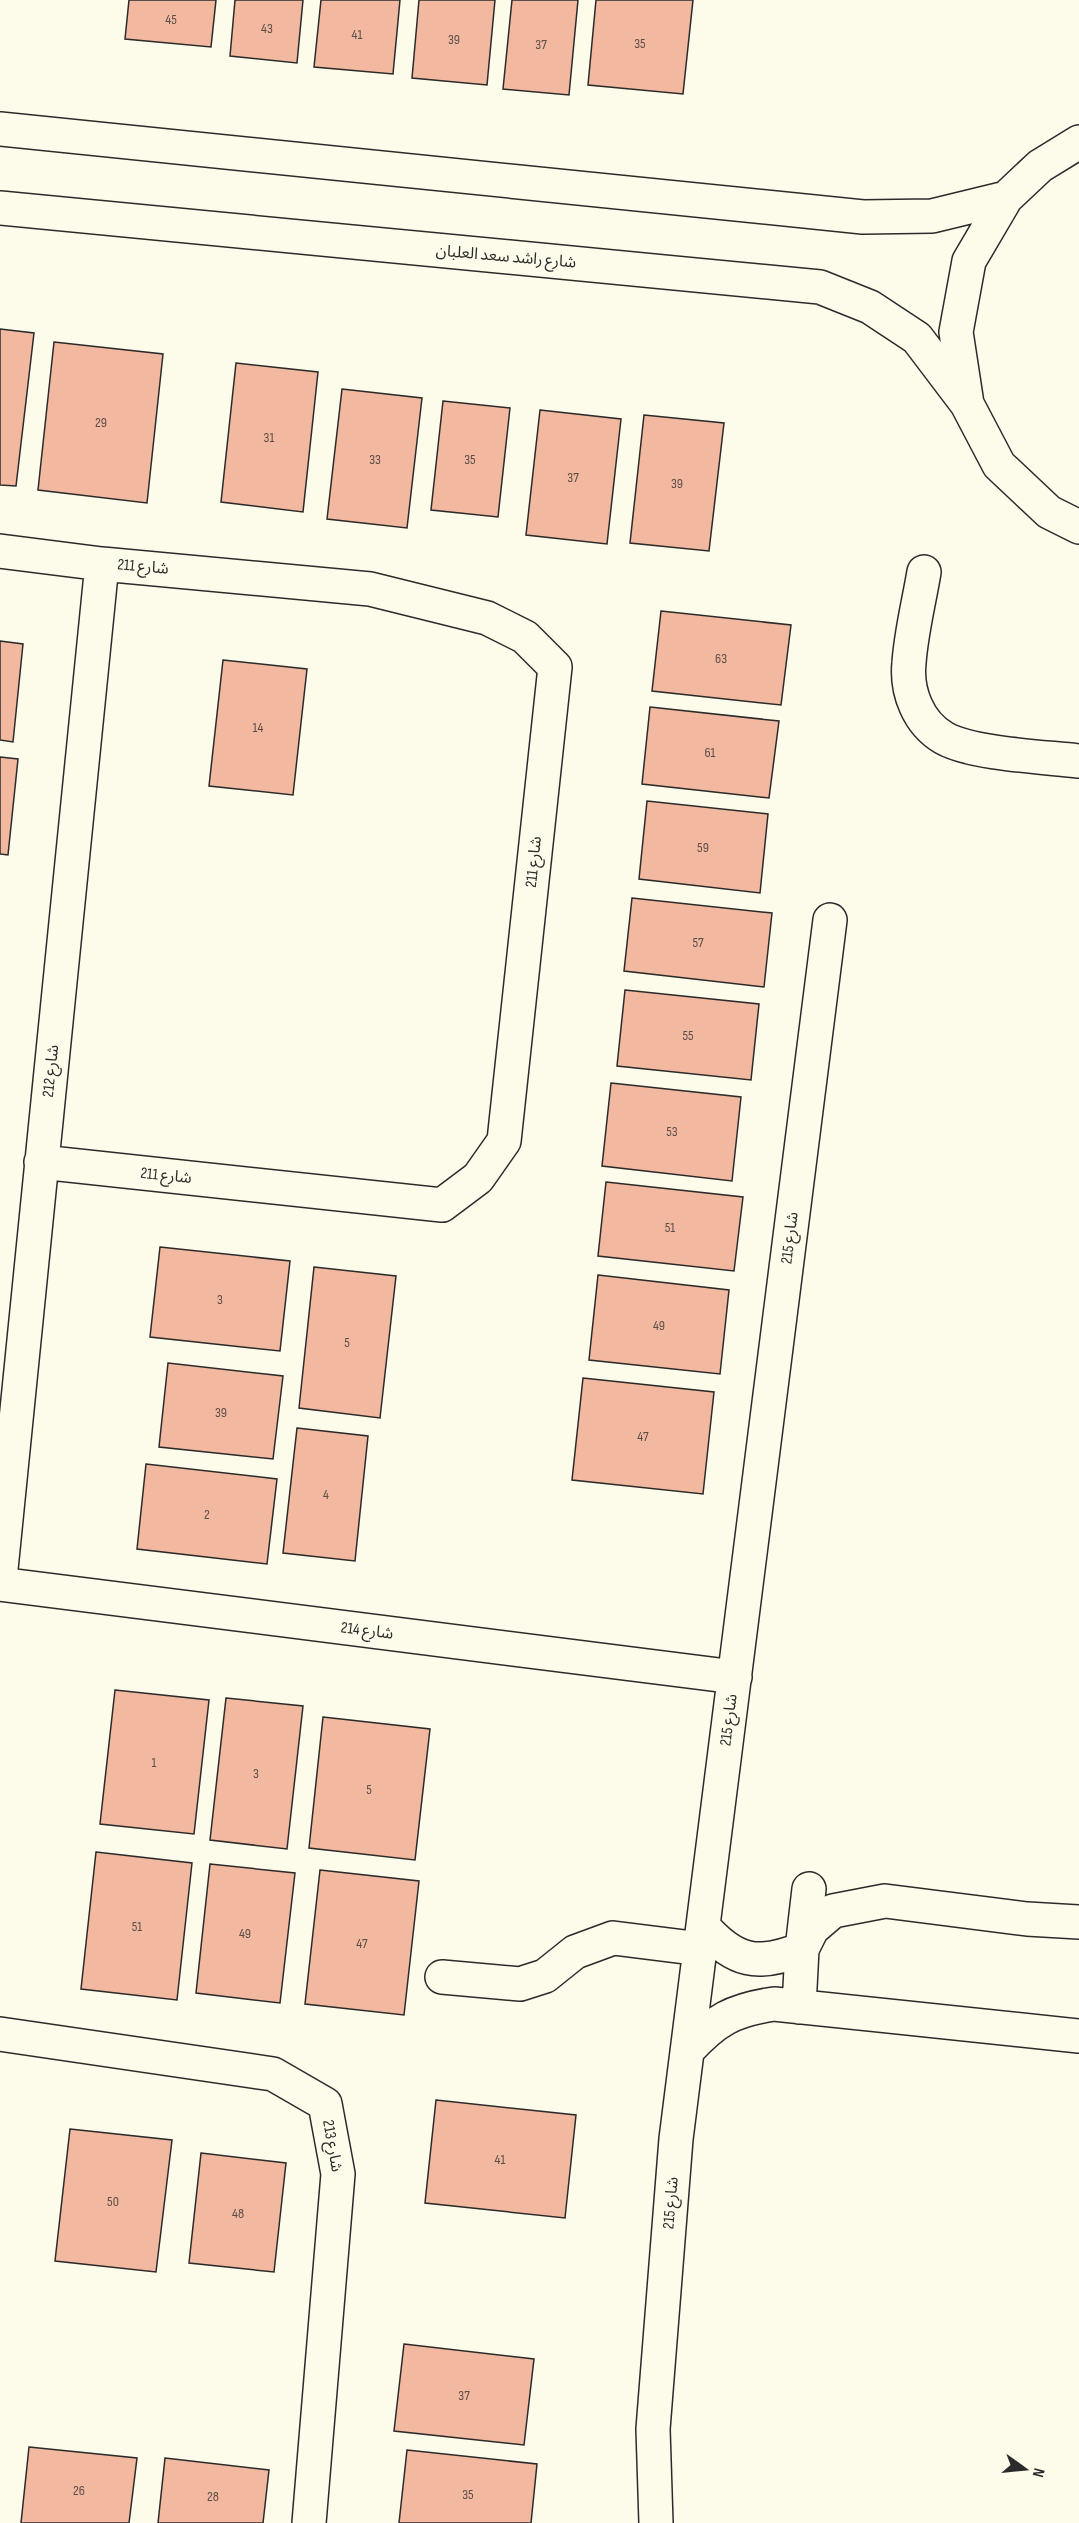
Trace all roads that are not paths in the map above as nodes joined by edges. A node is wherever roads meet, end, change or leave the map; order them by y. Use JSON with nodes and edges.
{"nodes":[{"id":1,"x":0,"y":129,"type":"edge"},
{"id":2,"x":1079,"y":142,"type":"edge"},
{"id":3,"x":1006,"y":198,"type":"junction"},
{"id":4,"x":0,"y":208,"type":"edge"},
{"id":5,"x":967,"y":404,"type":"junction"},
{"id":6,"x":1079,"y":526,"type":"edge"},
{"id":7,"x":0,"y":551,"type":"edge"},
{"id":8,"x":102,"y":564,"type":"junction"},
{"id":9,"x":924,"y":573,"type":"dead end"},
{"id":10,"x":1079,"y":761,"type":"edge"},
{"id":11,"x":830,"y":920,"type":"dead end"},
{"id":12,"x":42,"y":1162,"type":"junction"},
{"id":13,"x":0,"y":1579,"type":"edge"},
{"id":14,"x":0,"y":1584,"type":"edge"},
{"id":15,"x":735,"y":1677,"type":"junction"},
{"id":16,"x":809,"y":1889,"type":"dead end"},
{"id":17,"x":1079,"y":1922,"type":"edge"},
{"id":18,"x":702,"y":1937,"type":"junction"},
{"id":19,"x":802,"y":1949,"type":"junction"},
{"id":20,"x":442,"y":1977,"type":"dead end"},
{"id":21,"x":799,"y":2007,"type":"junction"},
{"id":22,"x":0,"y":2034,"type":"edge"},
{"id":23,"x":1079,"y":2036,"type":"edge"},
{"id":24,"x":687,"y":2051,"type":"junction"},
{"id":25,"x":309,"y":2523,"type":"edge"},
{"id":26,"x":656,"y":2523,"type":"edge"}],
"edges":[{"from":1,"to":3,"type":"street"},
{"from":2,"to":3,"type":"street"},
{"from":3,"to":5,"type":"street"},
{"from":4,"to":5,"type":"street","name":"شارع راشد سعد العلبان"},
{"from":5,"to":6,"type":"street"},
{"from":7,"to":8,"type":"street","name":"شارع 211"},
{"from":8,"to":12,"type":"street","name":"شارع 212"},
{"from":8,"to":12,"type":"street","name":"شارع 211"},
{"from":9,"to":10,"type":"street"},
{"from":11,"to":15,"type":"street","name":"شارع 215"},
{"from":12,"to":13,"type":"street","name":"شارع 212"},
{"from":14,"to":15,"type":"street","name":"شارع 214"},
{"from":15,"to":18,"type":"street","name":"شارع 215"},
{"from":16,"to":19,"type":"street"},
{"from":17,"to":19,"type":"street"},
{"from":18,"to":19,"type":"street"},
{"from":18,"to":20,"type":"street"},
{"from":18,"to":24,"type":"street","name":"شارع 215"},
{"from":19,"to":21,"type":"street"},
{"from":21,"to":23,"type":"street"},
{"from":21,"to":24,"type":"street"},
{"from":22,"to":25,"type":"street","name":"شارع 213"},
{"from":24,"to":26,"type":"street","name":"شارع 215"}]}
